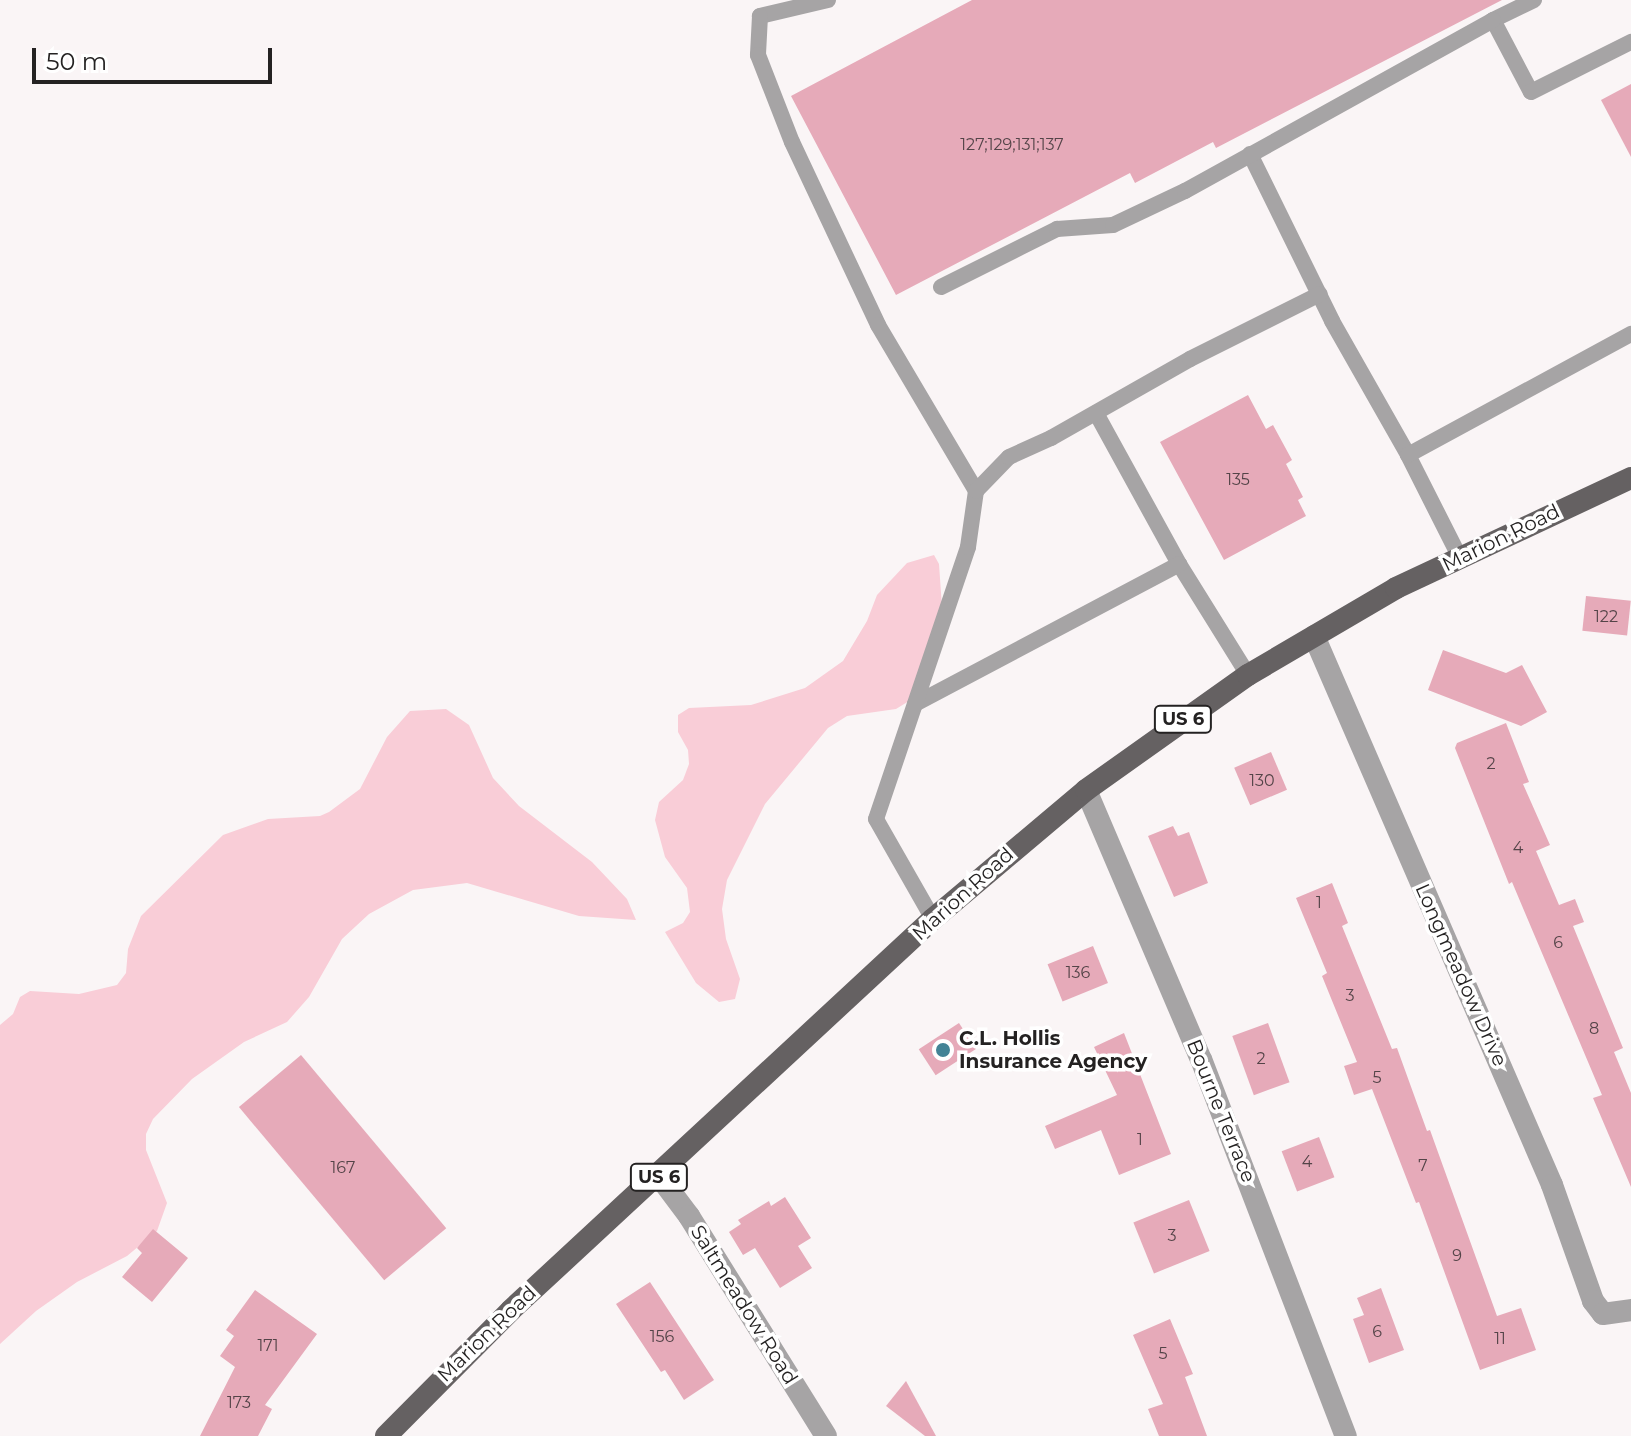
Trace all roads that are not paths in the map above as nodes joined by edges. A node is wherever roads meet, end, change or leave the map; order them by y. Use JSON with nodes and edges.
{"nodes":[{"id":1,"x":828,"y":0,"type":"edge"},
{"id":2,"x":1534,"y":0,"type":"edge"},
{"id":3,"x":1493,"y":20,"type":"junction"},
{"id":4,"x":1631,"y":42,"type":"edge"},
{"id":5,"x":1250,"y":154,"type":"junction"},
{"id":6,"x":941,"y":287,"type":"dead end"},
{"id":7,"x":1320,"y":294,"type":"junction"},
{"id":8,"x":1631,"y":334,"type":"edge"},
{"id":9,"x":1096,"y":413,"type":"junction"},
{"id":10,"x":1408,"y":455,"type":"junction"},
{"id":11,"x":1631,"y":478,"type":"edge"},
{"id":12,"x":976,"y":491,"type":"junction"},
{"id":13,"x":1460,"y":558,"type":"junction"},
{"id":14,"x":1179,"y":564,"type":"junction"},
{"id":15,"x":1314,"y":636,"type":"junction"},
{"id":16,"x":1248,"y":675,"type":"junction"},
{"id":17,"x":915,"y":704,"type":"junction"},
{"id":18,"x":1086,"y":790,"type":"junction"},
{"id":19,"x":933,"y":919,"type":"junction"},
{"id":20,"x":659,"y":1176,"type":"junction"},
{"id":21,"x":1631,"y":1310,"type":"edge"},
{"id":22,"x":386,"y":1436,"type":"edge"},
{"id":23,"x":826,"y":1436,"type":"edge"},
{"id":24,"x":1346,"y":1436,"type":"edge"}],
"edges":[{"from":1,"to":12,"type":"lane"},
{"from":2,"to":3,"type":"lane"},
{"from":3,"to":4,"type":"lane"},
{"from":3,"to":5,"type":"lane"},
{"from":5,"to":6,"type":"lane"},
{"from":5,"to":7,"type":"lane"},
{"from":7,"to":9,"type":"lane"},
{"from":7,"to":10,"type":"lane"},
{"from":8,"to":10,"type":"lane"},
{"from":9,"to":12,"type":"lane"},
{"from":9,"to":14,"type":"lane"},
{"from":10,"to":13,"type":"lane"},
{"from":11,"to":13,"type":"main road","name":"Marion Road","number":"US 6"},
{"from":12,"to":17,"type":"lane"},
{"from":13,"to":15,"type":"main road","name":"Marion Road","number":"US 6"},
{"from":14,"to":16,"type":"lane"},
{"from":14,"to":17,"type":"lane"},
{"from":15,"to":16,"type":"main road","name":"Marion Road","number":"US 6"},
{"from":15,"to":21,"type":"street","name":"Longmeadow Drive"},
{"from":16,"to":18,"type":"main road","name":"Marion Road","number":"US 6"},
{"from":17,"to":19,"type":"lane"},
{"from":18,"to":19,"type":"main road","name":"Marion Road","number":"US 6"},
{"from":18,"to":24,"type":"street","name":"Bourne Terrace"},
{"from":19,"to":20,"type":"main road","name":"Marion Road","number":"US 6"},
{"from":20,"to":22,"type":"main road","name":"Marion Road","number":"US 6"},
{"from":20,"to":23,"type":"street","name":"Saltmeadow Road"}]}
